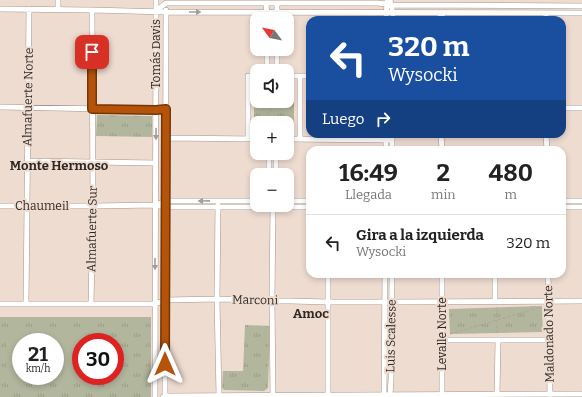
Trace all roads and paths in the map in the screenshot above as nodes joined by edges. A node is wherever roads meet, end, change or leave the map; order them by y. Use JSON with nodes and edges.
{"nodes":[{"id":1,"x":58,"y":0,"type":"edge"},
{"id":2,"x":156,"y":0,"type":"edge"},
{"id":3,"x":166,"y":2,"type":"edge"},
{"id":4,"x":389,"y":2,"type":"edge"},
{"id":5,"x":266,"y":3,"type":"junction"},
{"id":6,"x":277,"y":3,"type":"junction"},
{"id":7,"x":582,"y":6,"type":"edge"},
{"id":8,"x":0,"y":9,"type":"edge"},
{"id":9,"x":29,"y":9,"type":"junction"},
{"id":10,"x":58,"y":9,"type":"junction"},
{"id":11,"x":92,"y":10,"type":"junction"},
{"id":12,"x":156,"y":11,"type":"junction"},
{"id":13,"x":266,"y":11,"type":"junction"},
{"id":14,"x":277,"y":11,"type":"junction"},
{"id":15,"x":166,"y":12,"type":"junction"},
{"id":16,"x":386,"y":13,"type":"junction"},
{"id":17,"x":393,"y":13,"type":"junction"},
{"id":18,"x":441,"y":13,"type":"junction"},
{"id":19,"x":546,"y":13,"type":"joint"},
{"id":20,"x":582,"y":13,"type":"edge"},
{"id":21,"x":440,"y":16,"type":"edge"},
{"id":22,"x":442,"y":16,"type":"edge"},
{"id":23,"x":250,"y":76,"type":"edge"},
{"id":24,"x":294,"y":76,"type":"edge"},
{"id":25,"x":300,"y":76,"type":"junction"},
{"id":26,"x":306,"y":76,"type":"edge"},
{"id":27,"x":0,"y":107,"type":"edge"},
{"id":28,"x":28,"y":108,"type":"junction"},
{"id":29,"x":273,"y":108,"type":"edge"},
{"id":30,"x":566,"y":108,"type":"edge"},
{"id":31,"x":582,"y":108,"type":"edge"},
{"id":32,"x":92,"y":109,"type":"junction"},
{"id":33,"x":166,"y":109,"type":"junction"},
{"id":34,"x":156,"y":110,"type":"junction"},
{"id":35,"x":266,"y":116,"type":"edge"},
{"id":36,"x":166,"y":138,"type":"junction"},
{"id":37,"x":357,"y":138,"type":"edge"},
{"id":38,"x":248,"y":139,"type":"joint"},
{"id":39,"x":294,"y":140,"type":"edge"},
{"id":40,"x":300,"y":140,"type":"junction"},
{"id":41,"x":28,"y":161,"type":"junction"},
{"id":42,"x":93,"y":162,"type":"junction"},
{"id":43,"x":156,"y":163,"type":"junction"},
{"id":44,"x":250,"y":200,"type":"edge"},
{"id":45,"x":218,"y":201,"type":"junction"},
{"id":46,"x":294,"y":201,"type":"edge"},
{"id":47,"x":306,"y":201,"type":"edge"},
{"id":48,"x":566,"y":201,"type":"edge"},
{"id":49,"x":582,"y":201,"type":"edge"},
{"id":50,"x":165,"y":204,"type":"junction"},
{"id":51,"x":156,"y":205,"type":"junction"},
{"id":52,"x":0,"y":206,"type":"edge"},
{"id":53,"x":27,"y":206,"type":"junction"},
{"id":54,"x":93,"y":206,"type":"junction"},
{"id":55,"x":250,"y":206,"type":"edge"},
{"id":56,"x":294,"y":206,"type":"edge"},
{"id":57,"x":218,"y":207,"type":"junction"},
{"id":58,"x":306,"y":207,"type":"edge"},
{"id":59,"x":566,"y":207,"type":"edge"},
{"id":60,"x":582,"y":207,"type":"edge"},
{"id":61,"x":273,"y":212,"type":"edge"},
{"id":62,"x":328,"y":278,"type":"edge"},
{"id":63,"x":385,"y":278,"type":"edge"},
{"id":64,"x":392,"y":278,"type":"edge"},
{"id":65,"x":442,"y":278,"type":"edge"},
{"id":66,"x":495,"y":278,"type":"edge"},
{"id":67,"x":548,"y":278,"type":"edge"},
{"id":68,"x":217,"y":299,"type":"junction"},
{"id":69,"x":166,"y":300,"type":"junction"},
{"id":70,"x":272,"y":300,"type":"junction"},
{"id":71,"x":549,"y":301,"type":"junction"},
{"id":72,"x":582,"y":301,"type":"edge"},
{"id":73,"x":328,"y":302,"type":"junction"},
{"id":74,"x":385,"y":302,"type":"junction"},
{"id":75,"x":392,"y":302,"type":"junction"},
{"id":76,"x":442,"y":302,"type":"junction"},
{"id":77,"x":495,"y":302,"type":"junction"},
{"id":78,"x":0,"y":304,"type":"edge"},
{"id":79,"x":26,"y":304,"type":"junction"},
{"id":80,"x":91,"y":304,"type":"junction"},
{"id":81,"x":155,"y":304,"type":"junction"},
{"id":82,"x":542,"y":306,"type":"dead end"},
{"id":83,"x":498,"y":307,"type":"dead end"},
{"id":84,"x":497,"y":320,"type":"junction"},
{"id":85,"x":497,"y":333,"type":"dead end"},
{"id":86,"x":450,"y":334,"type":"dead end"},
{"id":87,"x":442,"y":340,"type":"junction"},
{"id":88,"x":498,"y":340,"type":"junction"},
{"id":89,"x":549,"y":340,"type":"junction"},
{"id":90,"x":550,"y":394,"type":"junction"},
{"id":91,"x":582,"y":394,"type":"edge"},
{"id":92,"x":328,"y":395,"type":"junction"},
{"id":93,"x":442,"y":395,"type":"junction"},
{"id":94,"x":497,"y":395,"type":"junction"},
{"id":95,"x":219,"y":396,"type":"junction"},
{"id":96,"x":273,"y":396,"type":"edge"},
{"id":97,"x":386,"y":396,"type":"edge"},
{"id":98,"x":155,"y":397,"type":"edge"},
{"id":99,"x":164,"y":397,"type":"edge"}],
"edges":[{"from":1,"to":10,"type":"street"},
{"from":2,"to":12,"type":"street","name":"Tomás Davis"},
{"from":3,"to":5,"type":"street"},
{"from":3,"to":12,"type":"street"},
{"from":3,"to":15,"type":"street","name":"Tomás Davis"},
{"from":4,"to":6,"type":"street"},
{"from":4,"to":7,"type":"street"},
{"from":4,"to":16,"type":"street"},
{"from":4,"to":17,"type":"street"},
{"from":5,"to":6,"type":"street"},
{"from":5,"to":13,"type":"street"},
{"from":6,"to":14,"type":"street"},
{"from":8,"to":9,"type":"street"},
{"from":9,"to":10,"type":"street"},
{"from":9,"to":28,"type":"street","name":"Almafuerte Norte"},
{"from":10,"to":11,"type":"street"},
{"from":11,"to":12,"type":"street"},
{"from":11,"to":32,"type":"street","name":"Almafuerte Sur"},
{"from":12,"to":15,"type":"street"},
{"from":12,"to":34,"type":"street","name":"Tomás Davis"},
{"from":13,"to":14,"type":"street"},
{"from":15,"to":13,"type":"street","one_way":true},
{"from":14,"to":16,"type":"street"},
{"from":15,"to":33,"type":"street","name":"Tomás Davis"},
{"from":16,"to":17,"type":"street"},
{"from":17,"to":18,"type":"street"},
{"from":18,"to":19,"type":"street"},
{"from":18,"to":21,"type":"street"},
{"from":18,"to":22,"type":"street"},
{"from":19,"to":20,"type":"street"},
{"from":23,"to":38,"type":"street"},
{"from":24,"to":25,"type":"street"},
{"from":25,"to":26,"type":"street"},
{"from":25,"to":40,"type":"street"},
{"from":27,"to":28,"type":"street"},
{"from":28,"to":32,"type":"street"},
{"from":28,"to":41,"type":"street","name":"Almafuerte Norte"},
{"from":29,"to":35,"type":"path"},
{"from":30,"to":31,"type":"street"},
{"from":32,"to":34,"type":"street"},
{"from":32,"to":42,"type":"street","name":"Almafuerte Sur"},
{"from":33,"to":34,"type":"street"},
{"from":33,"to":36,"type":"street","name":"Tomás Davis"},
{"from":34,"to":43,"type":"street","name":"Tomás Davis","one_way":true},
{"from":36,"to":38,"type":"street"},
{"from":36,"to":50,"type":"street","name":"Tomás Davis"},
{"from":37,"to":40,"type":"street"},
{"from":39,"to":40,"type":"street"},
{"from":41,"to":42,"type":"street"},
{"from":41,"to":53,"type":"street","name":"Almafuerte Norte"},
{"from":42,"to":43,"type":"street"},
{"from":42,"to":54,"type":"street","name":"Almafuerte Sur"},
{"from":43,"to":51,"type":"street","name":"Tomás Davis"},
{"from":44,"to":45,"type":"street","name":"Chaumeil"},
{"from":45,"to":50,"type":"street","name":"Chaumeil","one_way":true},
{"from":45,"to":57,"type":"street"},
{"from":46,"to":47,"type":"street"},
{"from":48,"to":49,"type":"street"},
{"from":50,"to":51,"type":"street","name":"Chaumeil"},
{"from":50,"to":57,"type":"street","name":"Chaumeil"},
{"from":50,"to":69,"type":"street","name":"Tomás Davis"},
{"from":51,"to":54,"type":"street","name":"Chaumeil"},
{"from":51,"to":81,"type":"street","name":"Tomás Davis","one_way":true},
{"from":52,"to":53,"type":"street","name":"Chaumeil"},
{"from":53,"to":54,"type":"street","name":"Chaumeil"},
{"from":53,"to":79,"type":"street","name":"Almafuerte Norte"},
{"from":54,"to":80,"type":"street","name":"Almafuerte Sur"},
{"from":55,"to":57,"type":"street","name":"Chaumeil"},
{"from":56,"to":58,"type":"street","name":"Chaumeil"},
{"from":57,"to":68,"type":"street"},
{"from":59,"to":60,"type":"street"},
{"from":61,"to":70,"type":"street"},
{"from":62,"to":73,"type":"street"},
{"from":63,"to":74,"type":"street","name":"Luis Scalesse"},
{"from":64,"to":75,"type":"street","name":"Luis Scalesse"},
{"from":65,"to":76,"type":"street","name":"Levalle Norte"},
{"from":66,"to":77,"type":"street"},
{"from":67,"to":71,"type":"street","name":"Maldonado Norte"},
{"from":68,"to":69,"type":"street","name":"Marconi"},
{"from":68,"to":70,"type":"street","name":"Marconi"},
{"from":68,"to":95,"type":"street"},
{"from":69,"to":81,"type":"street","name":"Marconi"},
{"from":69,"to":99,"type":"street","name":"Tomás Davis"},
{"from":70,"to":73,"type":"street","name":"Marconi"},
{"from":70,"to":96,"type":"street"},
{"from":71,"to":72,"type":"street","name":"Marconi"},
{"from":71,"to":77,"type":"street","name":"Marconi"},
{"from":71,"to":89,"type":"street","name":"Maldonado Norte"},
{"from":73,"to":74,"type":"street","name":"Marconi"},
{"from":73,"to":92,"type":"street"},
{"from":74,"to":75,"type":"street","name":"Marconi"},
{"from":74,"to":97,"type":"street","name":"Luis Scalesse"},
{"from":75,"to":76,"type":"street","name":"Marconi"},
{"from":75,"to":97,"type":"street","name":"Luis Scalesse"},
{"from":76,"to":77,"type":"street","name":"Marconi"},
{"from":76,"to":87,"type":"street","name":"Levalle Norte"},
{"from":78,"to":79,"type":"street","name":"Marconi"},
{"from":79,"to":80,"type":"street","name":"Marconi"},
{"from":80,"to":81,"type":"street","name":"Marconi"},
{"from":81,"to":98,"type":"street","name":"Tomás Davis"},
{"from":82,"to":84,"type":"path"},
{"from":83,"to":84,"type":"path"},
{"from":84,"to":85,"type":"path"},
{"from":84,"to":86,"type":"path"},
{"from":87,"to":88,"type":"street"},
{"from":87,"to":93,"type":"street","name":"Levalle Norte"},
{"from":88,"to":89,"type":"street"},
{"from":88,"to":94,"type":"street"},
{"from":89,"to":90,"type":"street","name":"Maldonado Norte"},
{"from":90,"to":91,"type":"street"},
{"from":90,"to":94,"type":"street"},
{"from":92,"to":96,"type":"street"},
{"from":92,"to":97,"type":"street"},
{"from":93,"to":94,"type":"street"},
{"from":93,"to":97,"type":"street"},
{"from":95,"to":96,"type":"street"},
{"from":95,"to":99,"type":"street"}]}
